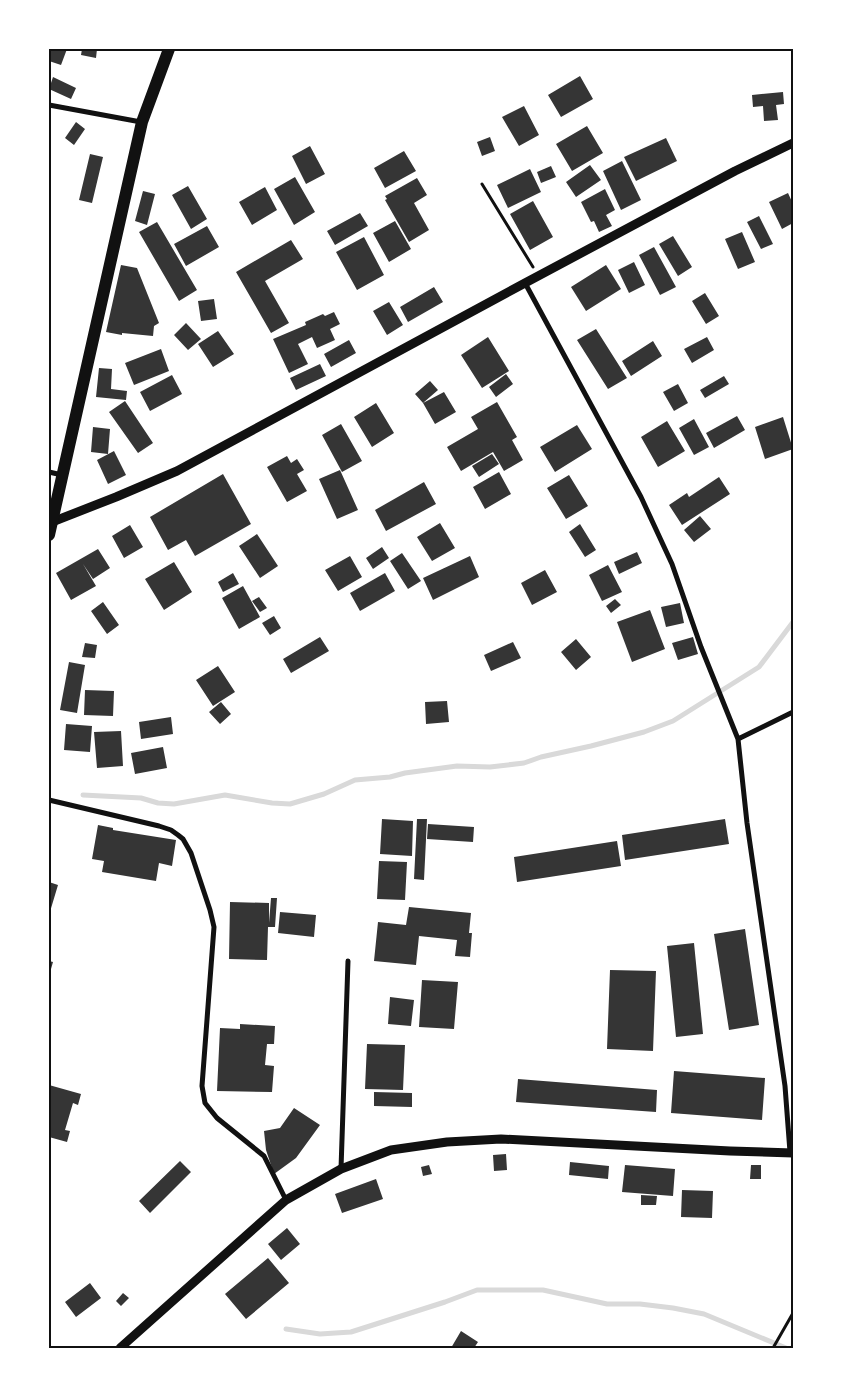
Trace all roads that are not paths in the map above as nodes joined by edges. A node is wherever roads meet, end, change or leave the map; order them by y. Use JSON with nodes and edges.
{"nodes":[{"id":1,"x":170,"y":49,"type":"edge"},
{"id":2,"x":49,"y":105,"type":"edge"},
{"id":3,"x":142,"y":122,"type":"junction"},
{"id":4,"x":793,"y":143,"type":"edge"},
{"id":5,"x":525,"y":283,"type":"junction"},
{"id":6,"x":49,"y":472,"type":"edge"},
{"id":7,"x":62,"y":474,"type":"junction"},
{"id":8,"x":52,"y":522,"type":"junction"},
{"id":9,"x":49,"y":535,"type":"edge"},
{"id":10,"x":793,"y":712,"type":"edge"},
{"id":11,"x":738,"y":739,"type":"junction"},
{"id":12,"x":49,"y":800,"type":"edge"},
{"id":13,"x":348,"y":961,"type":"dead end"},
{"id":14,"x":792,"y":1152,"type":"edge"},
{"id":15,"x":341,"y":1169,"type":"junction"},
{"id":16,"x":286,"y":1200,"type":"junction"},
{"id":17,"x":120,"y":1348,"type":"edge"}],
"edges":[{"from":1,"to":3,"type":"main road"},
{"from":2,"to":3,"type":"street"},
{"from":3,"to":7,"type":"main road"},
{"from":4,"to":5,"type":"street"},
{"from":5,"to":8,"type":"street"},
{"from":5,"to":11,"type":"street"},
{"from":6,"to":7,"type":"street"},
{"from":7,"to":8,"type":"main road"},
{"from":8,"to":9,"type":"main road"},
{"from":10,"to":11,"type":"street"},
{"from":11,"to":14,"type":"street"},
{"from":12,"to":16,"type":"street"},
{"from":13,"to":15,"type":"street"},
{"from":14,"to":15,"type":"street"},
{"from":15,"to":16,"type":"street"},
{"from":16,"to":17,"type":"street"}]}
